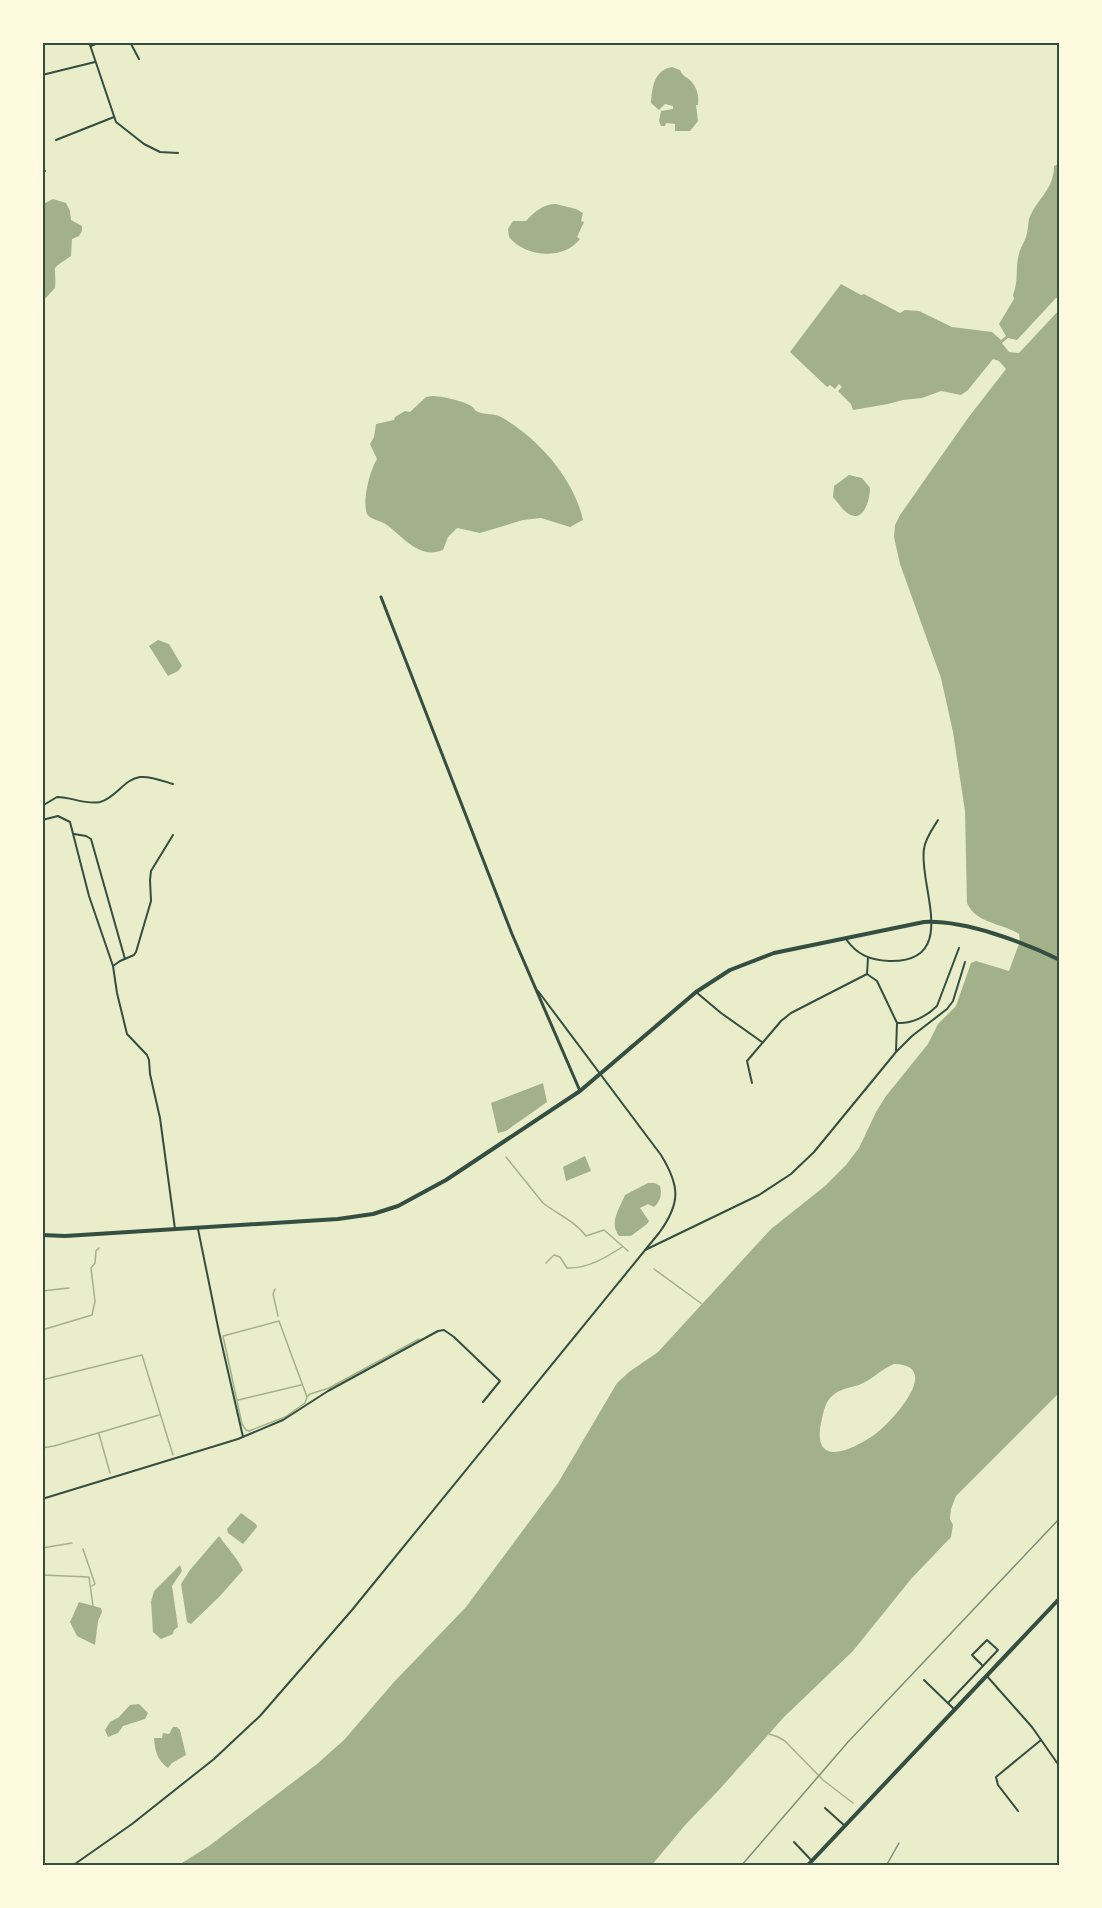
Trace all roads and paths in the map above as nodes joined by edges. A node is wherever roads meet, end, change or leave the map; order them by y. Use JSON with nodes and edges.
{"nodes":[{"id":1,"x":89,"y":42,"type":"edge"},
{"id":2,"x":100,"y":42,"type":"edge"},
{"id":3,"x":130,"y":42,"type":"edge"},
{"id":4,"x":91,"y":46,"type":"junction"},
{"id":5,"x":139,"y":59,"type":"dead end"},
{"id":6,"x":95,"y":62,"type":"junction"},
{"id":7,"x":42,"y":75,"type":"edge"},
{"id":8,"x":114,"y":117,"type":"junction"},
{"id":9,"x":56,"y":140,"type":"dead end"},
{"id":10,"x":178,"y":153,"type":"dead end"},
{"id":11,"x":381,"y":597,"type":"dead end"},
{"id":12,"x":173,"y":784,"type":"dead end"},
{"id":13,"x":42,"y":806,"type":"edge"},
{"id":14,"x":42,"y":820,"type":"edge"},
{"id":15,"x":938,"y":820,"type":"dead end"},
{"id":16,"x":74,"y":834,"type":"junction"},
{"id":17,"x":173,"y":835,"type":"dead end"},
{"id":18,"x":846,"y":939,"type":"junction"},
{"id":19,"x":959,"y":948,"type":"dead end"},
{"id":20,"x":868,"y":958,"type":"junction"},
{"id":21,"x":124,"y":959,"type":"junction"},
{"id":22,"x":1060,"y":960,"type":"edge"},
{"id":23,"x":965,"y":962,"type":"dead end"},
{"id":24,"x":114,"y":966,"type":"junction"},
{"id":25,"x":867,"y":974,"type":"junction"},
{"id":26,"x":538,"y":991,"type":"junction"},
{"id":27,"x":696,"y":992,"type":"junction"},
{"id":28,"x":897,"y":1023,"type":"junction"},
{"id":29,"x":762,"y":1042,"type":"junction"},
{"id":30,"x":896,"y":1052,"type":"junction"},
{"id":31,"x":752,"y":1083,"type":"dead end"},
{"id":32,"x":580,"y":1091,"type":"junction"},
{"id":33,"x":198,"y":1227,"type":"junction"},
{"id":34,"x":175,"y":1229,"type":"junction"},
{"id":35,"x":42,"y":1235,"type":"edge"},
{"id":36,"x":642,"y":1251,"type":"junction"},
{"id":37,"x":483,"y":1402,"type":"dead end"},
{"id":38,"x":243,"y":1437,"type":"junction"},
{"id":39,"x":42,"y":1499,"type":"edge"},
{"id":40,"x":1060,"y":1598,"type":"edge"},
{"id":41,"x":983,"y":1666,"type":"junction"},
{"id":42,"x":987,"y":1675,"type":"junction"},
{"id":43,"x":924,"y":1680,"type":"dead end"},
{"id":44,"x":948,"y":1703,"type":"junction"},
{"id":45,"x":954,"y":1709,"type":"junction"},
{"id":46,"x":1041,"y":1740,"type":"junction"},
{"id":47,"x":1060,"y":1767,"type":"edge"},
{"id":48,"x":825,"y":1808,"type":"dead end"},
{"id":49,"x":1018,"y":1811,"type":"dead end"},
{"id":50,"x":845,"y":1826,"type":"junction"},
{"id":51,"x":794,"y":1842,"type":"dead end"},
{"id":52,"x":812,"y":1861,"type":"junction"},
{"id":53,"x":72,"y":1866,"type":"edge"},
{"id":54,"x":807,"y":1866,"type":"edge"}],
"edges":[{"from":1,"to":4,"type":"street"},
{"from":2,"to":4,"type":"street"},
{"from":3,"to":5,"type":"street"},
{"from":4,"to":6,"type":"street"},
{"from":6,"to":7,"type":"street"},
{"from":6,"to":8,"type":"street"},
{"from":8,"to":9,"type":"street"},
{"from":8,"to":10,"type":"street"},
{"from":11,"to":26,"type":"street"},
{"from":12,"to":13,"type":"street"},
{"from":14,"to":16,"type":"street"},
{"from":15,"to":20,"type":"street"},
{"from":16,"to":21,"type":"street"},
{"from":16,"to":24,"type":"street"},
{"from":17,"to":21,"type":"street"},
{"from":18,"to":20,"type":"street"},
{"from":18,"to":22,"type":"main road"},
{"from":18,"to":27,"type":"main road"},
{"from":19,"to":28,"type":"street"},
{"from":20,"to":25,"type":"street"},
{"from":21,"to":24,"type":"street"},
{"from":23,"to":30,"type":"street"},
{"from":24,"to":34,"type":"street"},
{"from":25,"to":28,"type":"street"},
{"from":25,"to":29,"type":"street"},
{"from":26,"to":32,"type":"street"},
{"from":26,"to":36,"type":"street"},
{"from":27,"to":29,"type":"street"},
{"from":27,"to":32,"type":"main road"},
{"from":28,"to":30,"type":"street"},
{"from":29,"to":31,"type":"street"},
{"from":30,"to":36,"type":"street"},
{"from":32,"to":33,"type":"main road"},
{"from":33,"to":34,"type":"main road"},
{"from":33,"to":38,"type":"street"},
{"from":34,"to":35,"type":"main road"},
{"from":36,"to":53,"type":"street"},
{"from":37,"to":38,"type":"street"},
{"from":38,"to":39,"type":"street"},
{"from":40,"to":42,"type":"main road"},
{"from":41,"to":41,"type":"street"},
{"from":41,"to":44,"type":"street"},
{"from":42,"to":45,"type":"main road"},
{"from":42,"to":46,"type":"street"},
{"from":43,"to":44,"type":"street"},
{"from":44,"to":45,"type":"street"},
{"from":45,"to":50,"type":"main road"},
{"from":46,"to":47,"type":"street"},
{"from":46,"to":49,"type":"street"},
{"from":48,"to":50,"type":"street"},
{"from":50,"to":52,"type":"main road"},
{"from":51,"to":52,"type":"street"},
{"from":52,"to":54,"type":"main road"}]}
